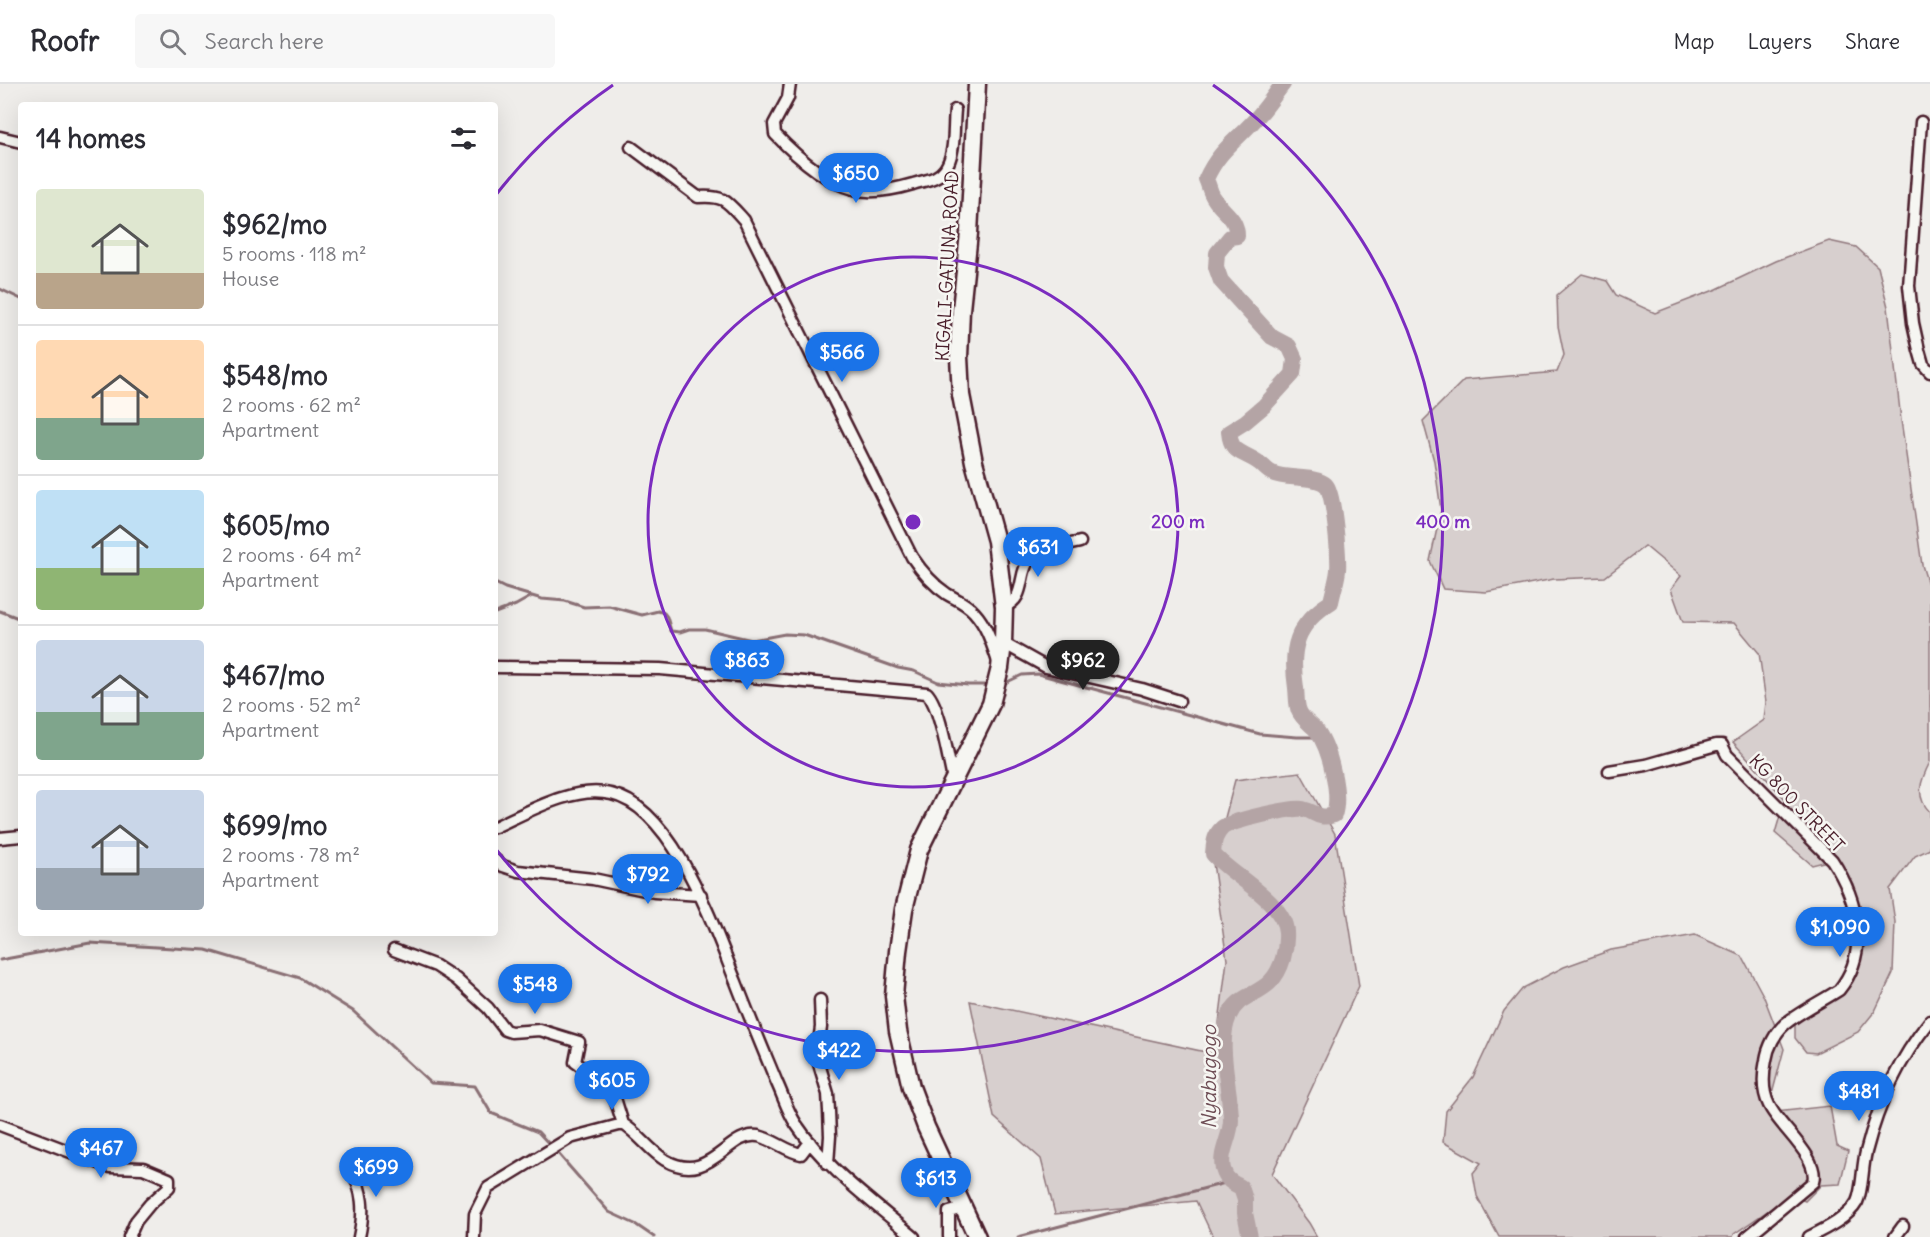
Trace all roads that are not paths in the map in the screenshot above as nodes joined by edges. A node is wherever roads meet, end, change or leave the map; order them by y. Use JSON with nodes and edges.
{"nodes":[{"id":1,"x":790,"y":84,"type":"edge"},
{"id":2,"x":977,"y":84,"type":"edge"},
{"id":3,"x":955,"y":110,"type":"dead end"},
{"id":4,"x":1921,"y":122,"type":"dead end"},
{"id":5,"x":0,"y":137,"type":"edge"},
{"id":6,"x":18,"y":141,"type":"edge"},
{"id":7,"x":630,"y":147,"type":"dead end"},
{"id":8,"x":1930,"y":372,"type":"edge"},
{"id":9,"x":1080,"y":542,"type":"dead end"},
{"id":10,"x":1004,"y":607,"type":"junction"},
{"id":11,"x":1003,"y":643,"type":"junction"},
{"id":12,"x":498,"y":667,"type":"edge"},
{"id":13,"x":1000,"y":668,"type":"junction"},
{"id":14,"x":1179,"y":701,"type":"dead end"},
{"id":15,"x":1609,"y":771,"type":"dead end"},
{"id":16,"x":953,"y":779,"type":"junction"},
{"id":17,"x":498,"y":826,"type":"edge"},
{"id":18,"x":18,"y":836,"type":"edge"},
{"id":19,"x":0,"y":837,"type":"edge"},
{"id":20,"x":498,"y":862,"type":"edge"},
{"id":21,"x":701,"y":895,"type":"junction"},
{"id":22,"x":394,"y":950,"type":"dead end"},
{"id":23,"x":820,"y":1000,"type":"dead end"},
{"id":24,"x":1930,"y":1021,"type":"edge"},
{"id":25,"x":622,"y":1124,"type":"junction"},
{"id":26,"x":0,"y":1125,"type":"edge"},
{"id":27,"x":810,"y":1142,"type":"junction"},
{"id":28,"x":828,"y":1164,"type":"junction"},
{"id":29,"x":351,"y":1167,"type":"dead end"},
{"id":30,"x":964,"y":1208,"type":"junction"},
{"id":31,"x":1903,"y":1226,"type":"dead end"},
{"id":32,"x":1829,"y":1232,"type":"edge"},
{"id":33,"x":129,"y":1237,"type":"edge"},
{"id":34,"x":359,"y":1237,"type":"edge"},
{"id":35,"x":474,"y":1237,"type":"edge"},
{"id":36,"x":914,"y":1237,"type":"edge"},
{"id":37,"x":949,"y":1237,"type":"edge"},
{"id":38,"x":977,"y":1237,"type":"edge"},
{"id":39,"x":1748,"y":1237,"type":"edge"},
{"id":40,"x":1809,"y":1237,"type":"edge"},
{"id":41,"x":1895,"y":1237,"type":"edge"}],
"edges":[{"from":1,"to":3,"type":"street"},
{"from":2,"to":10,"type":"highway","name":"KIGALI-GATUNA ROAD"},
{"from":4,"to":8,"type":"street"},
{"from":5,"to":6,"type":"street"},
{"from":7,"to":13,"type":"street"},
{"from":9,"to":10,"type":"street"},
{"from":10,"to":11,"type":"highway","name":"KIGALI-GATUNA ROAD"},
{"from":11,"to":13,"type":"highway","name":"KIGALI-GATUNA ROAD"},
{"from":11,"to":14,"type":"street"},
{"from":12,"to":16,"type":"street"},
{"from":13,"to":16,"type":"highway","name":"KIGALI-GATUNA ROAD"},
{"from":15,"to":39,"type":"street","name":"KG 800 STREET"},
{"from":16,"to":30,"type":"highway","name":"KIGALI-GATUNA ROAD"},
{"from":17,"to":21,"type":"street"},
{"from":18,"to":19,"type":"street"},
{"from":20,"to":21,"type":"street"},
{"from":21,"to":27,"type":"street"},
{"from":22,"to":25,"type":"street"},
{"from":23,"to":28,"type":"street"},
{"from":24,"to":32,"type":"street"},
{"from":25,"to":27,"type":"street"},
{"from":25,"to":35,"type":"street"},
{"from":26,"to":33,"type":"street"},
{"from":27,"to":28,"type":"street"},
{"from":28,"to":36,"type":"street"},
{"from":29,"to":34,"type":"street"},
{"from":30,"to":37,"type":"street"},
{"from":30,"to":38,"type":"highway","name":"KIGALI-GATUNA ROAD"},
{"from":31,"to":41,"type":"street"},
{"from":32,"to":40,"type":"street"}]}
